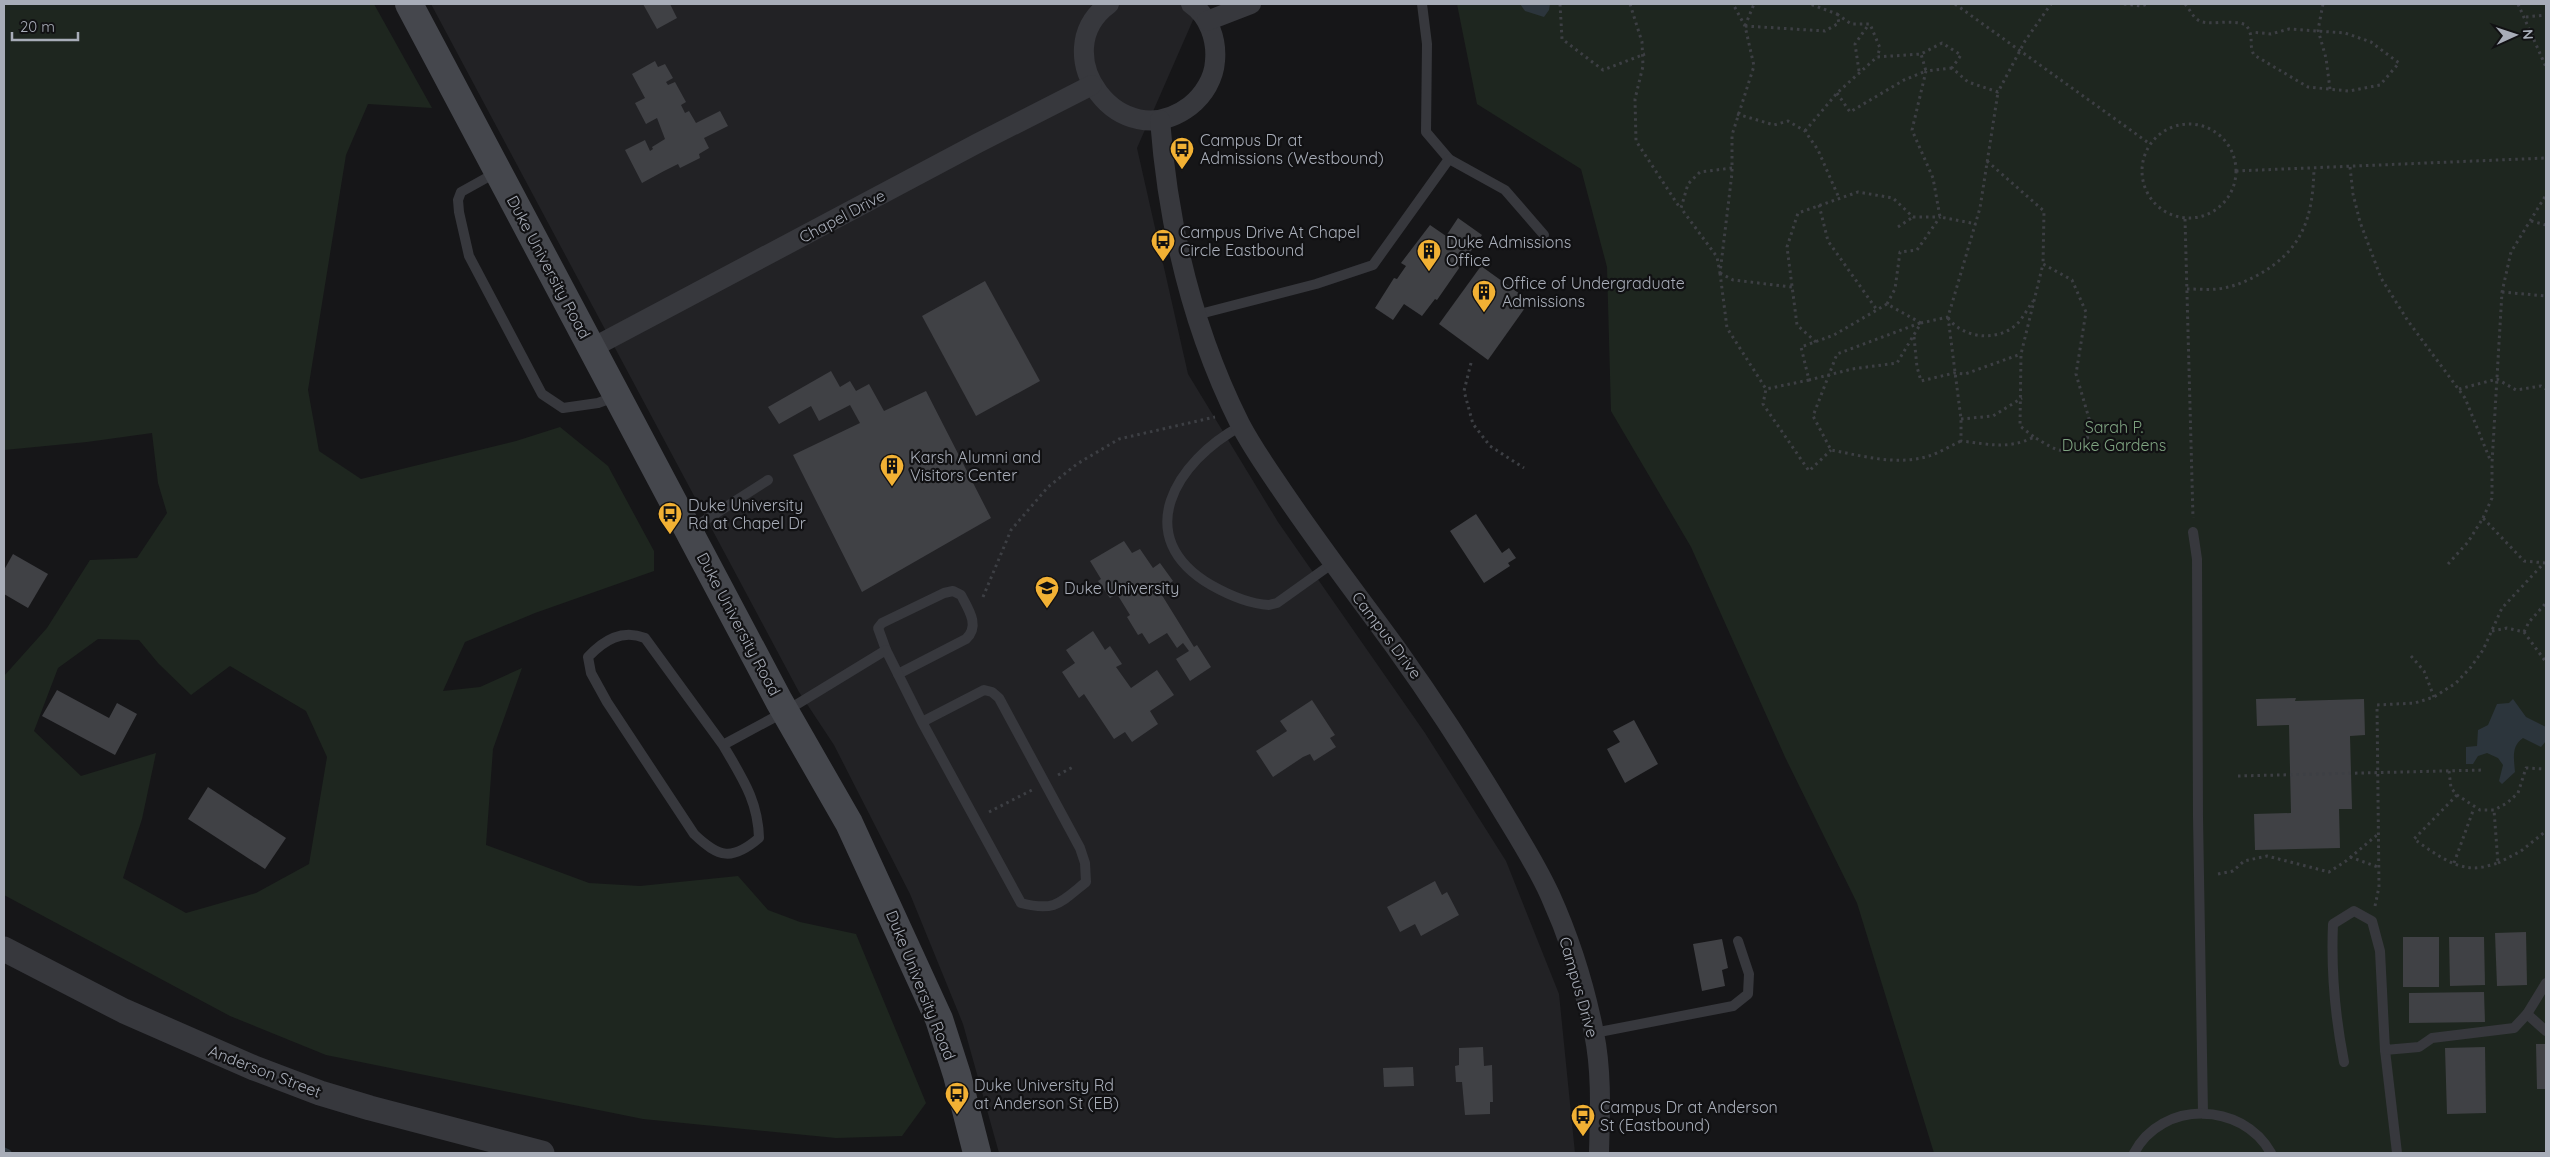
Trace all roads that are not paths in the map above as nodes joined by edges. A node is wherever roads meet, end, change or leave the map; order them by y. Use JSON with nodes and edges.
{"nodes":[{"id":1,"x":409,"y":4,"type":"edge"},
{"id":2,"x":1110,"y":4,"type":"edge"},
{"id":3,"x":1191,"y":4,"type":"edge"},
{"id":4,"x":1251,"y":4,"type":"edge"},
{"id":5,"x":1422,"y":4,"type":"edge"},
{"id":6,"x":1207,"y":21,"type":"junction"},
{"id":7,"x":1092,"y":85,"type":"junction"},
{"id":8,"x":1160,"y":120,"type":"junction"},
{"id":9,"x":1449,"y":159,"type":"junction"},
{"id":10,"x":498,"y":171,"type":"junction"},
{"id":11,"x":1544,"y":235,"type":"dead end"},
{"id":12,"x":1196,"y":315,"type":"junction"},
{"id":13,"x":592,"y":348,"type":"junction"},
{"id":14,"x":618,"y":396,"type":"junction"},
{"id":15,"x":1241,"y":426,"type":"junction"},
{"id":16,"x":768,"y":480,"type":"dead end"},
{"id":17,"x":689,"y":531,"type":"junction"},
{"id":18,"x":2193,"y":532,"type":"road end"},
{"id":19,"x":1333,"y":563,"type":"junction"},
{"id":20,"x":886,"y":650,"type":"junction"},
{"id":21,"x":898,"y":674,"type":"junction"},
{"id":22,"x":786,"y":711,"type":"junction"},
{"id":23,"x":922,"y":722,"type":"junction"},
{"id":24,"x":723,"y":745,"type":"junction"},
{"id":25,"x":1738,"y":942,"type":"dead end"},
{"id":26,"x":4,"y":950,"type":"edge"},
{"id":27,"x":2546,"y":983,"type":"edge"},
{"id":28,"x":2527,"y":1014,"type":"junction"},
{"id":29,"x":2546,"y":1030,"type":"edge"},
{"id":30,"x":1594,"y":1033,"type":"junction"},
{"id":31,"x":2385,"y":1050,"type":"junction"},
{"id":32,"x":2344,"y":1062,"type":"dead end"},
{"id":33,"x":2203,"y":1113,"type":"junction"},
{"id":34,"x":542,"y":1153,"type":"edge"},
{"id":35,"x":977,"y":1153,"type":"edge"},
{"id":36,"x":1599,"y":1153,"type":"edge"},
{"id":37,"x":2134,"y":1153,"type":"edge"},
{"id":38,"x":2271,"y":1153,"type":"edge"},
{"id":39,"x":2397,"y":1153,"type":"edge"}],
"edges":[{"from":1,"to":10,"type":"main road","name":"Duke University Road"},
{"from":2,"to":7,"type":"street"},
{"from":3,"to":6,"type":"street"},
{"from":4,"to":6,"type":"street"},
{"from":5,"to":9,"type":"lane"},
{"from":6,"to":8,"type":"street"},
{"from":7,"to":8,"type":"street"},
{"from":7,"to":13,"type":"street","name":"Chapel Drive"},
{"from":8,"to":12,"type":"street","name":"Campus Drive"},
{"from":9,"to":11,"type":"lane"},
{"from":9,"to":12,"type":"lane"},
{"from":10,"to":13,"type":"main road","name":"Duke University Road"},
{"from":10,"to":14,"type":"lane"},
{"from":12,"to":15,"type":"street","name":"Campus Drive"},
{"from":13,"to":14,"type":"main road","name":"Duke University Road"},
{"from":14,"to":17,"type":"main road","name":"Duke University Road"},
{"from":15,"to":19,"type":"street","name":"Campus Drive"},
{"from":15,"to":19,"type":"lane"},
{"from":16,"to":17,"type":"lane"},
{"from":17,"to":22,"type":"main road","name":"Duke University Road"},
{"from":18,"to":33,"type":"lane"},
{"from":19,"to":30,"type":"street","name":"Campus Drive"},
{"from":20,"to":21,"type":"lane"},
{"from":20,"to":21,"type":"lane"},
{"from":20,"to":22,"type":"lane"},
{"from":21,"to":23,"type":"lane"},
{"from":22,"to":24,"type":"lane"},
{"from":22,"to":35,"type":"main road","name":"Duke University Road"},
{"from":23,"to":23,"type":"lane"},
{"from":24,"to":24,"type":"lane"},
{"from":25,"to":30,"type":"lane"},
{"from":26,"to":34,"type":"street","name":"Anderson Street"},
{"from":27,"to":28,"type":"lane"},
{"from":28,"to":29,"type":"lane"},
{"from":28,"to":31,"type":"lane"},
{"from":30,"to":36,"type":"street","name":"Campus Drive"},
{"from":31,"to":32,"type":"lane"},
{"from":31,"to":39,"type":"lane"},
{"from":33,"to":37,"type":"lane"},
{"from":33,"to":38,"type":"lane"}]}
